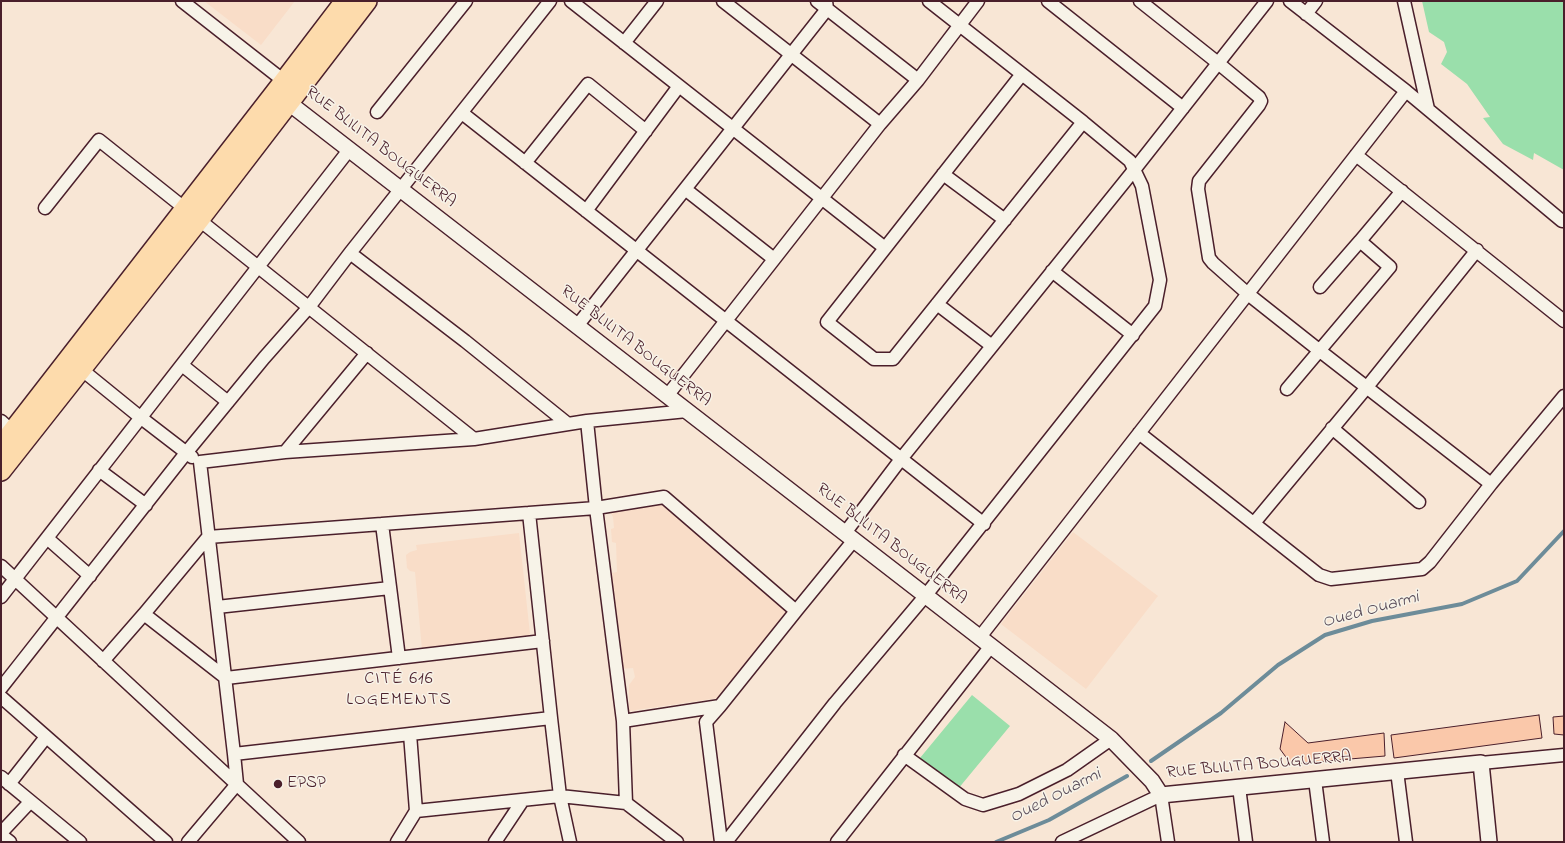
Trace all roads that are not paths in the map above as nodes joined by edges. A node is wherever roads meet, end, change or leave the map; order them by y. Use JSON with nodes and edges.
{"nodes":[{"id":1,"x":182,"y":1,"type":"edge"},
{"id":2,"x":345,"y":1,"type":"edge"},
{"id":3,"x":367,"y":1,"type":"edge"},
{"id":4,"x":466,"y":1,"type":"edge"},
{"id":5,"x":550,"y":1,"type":"edge"},
{"id":6,"x":571,"y":1,"type":"edge"},
{"id":7,"x":657,"y":1,"type":"edge"},
{"id":8,"x":723,"y":1,"type":"edge"},
{"id":9,"x":929,"y":1,"type":"edge"},
{"id":10,"x":978,"y":1,"type":"edge"},
{"id":11,"x":1048,"y":1,"type":"edge"},
{"id":12,"x":1140,"y":1,"type":"edge"},
{"id":13,"x":1267,"y":1,"type":"edge"},
{"id":14,"x":1290,"y":1,"type":"edge"},
{"id":15,"x":1316,"y":1,"type":"edge"},
{"id":16,"x":1404,"y":1,"type":"edge"},
{"id":17,"x":823,"y":4,"type":"edge"},
{"id":18,"x":1306,"y":14,"type":"junction"},
{"id":19,"x":961,"y":26,"type":"junction"},
{"id":20,"x":624,"y":43,"type":"junction"},
{"id":21,"x":790,"y":54,"type":"junction"},
{"id":22,"x":1218,"y":63,"type":"junction"},
{"id":23,"x":1022,"y":74,"type":"junction"},
{"id":24,"x":918,"y":80,"type":"junction"},
{"id":25,"x":284,"y":81,"type":"junction"},
{"id":26,"x":679,"y":86,"type":"junction"},
{"id":27,"x":1406,"y":91,"type":"junction"},
{"id":28,"x":289,"y":103,"type":"junction"},
{"id":29,"x":1182,"y":108,"type":"junction"},
{"id":30,"x":1428,"y":110,"type":"junction"},
{"id":31,"x":376,"y":112,"type":"dead end"},
{"id":32,"x":462,"y":114,"type":"junction"},
{"id":33,"x":1083,"y":122,"type":"junction"},
{"id":34,"x":880,"y":124,"type":"junction"},
{"id":35,"x":732,"y":128,"type":"junction"},
{"id":36,"x":646,"y":130,"type":"junction"},
{"id":37,"x":349,"y":150,"type":"junction"},
{"id":38,"x":1356,"y":154,"type":"junction"},
{"id":39,"x":525,"y":163,"type":"junction"},
{"id":40,"x":1134,"y":170,"type":"junction"},
{"id":41,"x":943,"y":174,"type":"junction"},
{"id":42,"x":400,"y":189,"type":"junction"},
{"id":43,"x":685,"y":189,"type":"junction"},
{"id":44,"x":1402,"y":191,"type":"junction"},
{"id":45,"x":822,"y":198,"type":"junction"},
{"id":46,"x":45,"y":208,"type":"dead end"},
{"id":47,"x":586,"y":211,"type":"junction"},
{"id":48,"x":192,"y":214,"type":"junction"},
{"id":49,"x":1005,"y":220,"type":"junction"},
{"id":50,"x":1563,"y":222,"type":"edge"},
{"id":51,"x":1360,"y":241,"type":"junction"},
{"id":52,"x":885,"y":248,"type":"junction"},
{"id":53,"x":1477,"y":250,"type":"junction"},
{"id":54,"x":636,"y":251,"type":"junction"},
{"id":55,"x":350,"y":253,"type":"junction"},
{"id":56,"x":774,"y":259,"type":"junction"},
{"id":57,"x":259,"y":267,"type":"junction"},
{"id":58,"x":1052,"y":271,"type":"junction"},
{"id":59,"x":1320,"y":287,"type":"dead end"},
{"id":60,"x":1248,"y":294,"type":"junction"},
{"id":61,"x":937,"y":304,"type":"junction"},
{"id":62,"x":309,"y":307,"type":"junction"},
{"id":63,"x":725,"y":321,"type":"junction"},
{"id":64,"x":1564,"y":321,"type":"edge"},
{"id":65,"x":577,"y":326,"type":"junction"},
{"id":66,"x":1133,"y":335,"type":"junction"},
{"id":67,"x":992,"y":346,"type":"junction"},
{"id":68,"x":1320,"y":351,"type":"junction"},
{"id":69,"x":367,"y":353,"type":"junction"},
{"id":70,"x":74,"y":364,"type":"junction"},
{"id":71,"x":182,"y":364,"type":"junction"},
{"id":72,"x":1367,"y":387,"type":"junction"},
{"id":73,"x":1287,"y":389,"type":"dead end"},
{"id":74,"x":667,"y":396,"type":"junction"},
{"id":75,"x":1564,"y":396,"type":"edge"},
{"id":76,"x":228,"y":402,"type":"junction"},
{"id":77,"x":687,"y":411,"type":"junction"},
{"id":78,"x":140,"y":417,"type":"junction"},
{"id":79,"x":587,"y":421,"type":"junction"},
{"id":80,"x":568,"y":424,"type":"junction"},
{"id":81,"x":1332,"y":428,"type":"junction"},
{"id":82,"x":1140,"y":432,"type":"junction"},
{"id":83,"x":9,"y":435,"type":"edge"},
{"id":84,"x":474,"y":439,"type":"junction"},
{"id":85,"x":285,"y":452,"type":"junction"},
{"id":86,"x":186,"y":453,"type":"junction"},
{"id":87,"x":901,"y":459,"type":"junction"},
{"id":88,"x":200,"y":462,"type":"junction"},
{"id":89,"x":100,"y":470,"type":"junction"},
{"id":90,"x":1,"y":471,"type":"edge"},
{"id":91,"x":1491,"y":484,"type":"junction"},
{"id":92,"x":1419,"y":502,"type":"dead end"},
{"id":93,"x":146,"y":505,"type":"junction"},
{"id":94,"x":596,"y":508,"type":"junction"},
{"id":95,"x":529,"y":513,"type":"junction"},
{"id":96,"x":1254,"y":523,"type":"junction"},
{"id":97,"x":382,"y":524,"type":"junction"},
{"id":98,"x":984,"y":524,"type":"junction"},
{"id":99,"x":850,"y":536,"type":"junction"},
{"id":100,"x":208,"y":537,"type":"junction"},
{"id":101,"x":47,"y":538,"type":"junction"},
{"id":102,"x":1,"y":566,"type":"edge"},
{"id":103,"x":90,"y":576,"type":"junction"},
{"id":104,"x":16,"y":579,"type":"junction"},
{"id":105,"x":390,"y":588,"type":"junction"},
{"id":106,"x":926,"y":596,"type":"junction"},
{"id":107,"x":1,"y":597,"type":"edge"},
{"id":108,"x":217,"y":607,"type":"junction"},
{"id":109,"x":796,"y":611,"type":"junction"},
{"id":110,"x":144,"y":614,"type":"junction"},
{"id":111,"x":57,"y":618,"type":"junction"},
{"id":112,"x":543,"y":641,"type":"junction"},
{"id":113,"x":985,"y":641,"type":"junction"},
{"id":114,"x":399,"y":658,"type":"junction"},
{"id":115,"x":104,"y":661,"type":"junction"},
{"id":116,"x":226,"y":678,"type":"junction"},
{"id":117,"x":1,"y":688,"type":"edge"},
{"id":118,"x":1,"y":697,"type":"edge"},
{"id":119,"x":720,"y":706,"type":"junction"},
{"id":120,"x":704,"y":708,"type":"junction"},
{"id":121,"x":551,"y":718,"type":"junction"},
{"id":122,"x":622,"y":721,"type":"junction"},
{"id":123,"x":706,"y":722,"type":"junction"},
{"id":124,"x":410,"y":734,"type":"junction"},
{"id":125,"x":46,"y":737,"type":"junction"},
{"id":126,"x":1111,"y":739,"type":"junction"},
{"id":127,"x":234,"y":754,"type":"junction"},
{"id":128,"x":1564,"y":755,"type":"edge"},
{"id":129,"x":904,"y":756,"type":"junction"},
{"id":130,"x":1481,"y":763,"type":"junction"},
{"id":131,"x":1397,"y":771,"type":"junction"},
{"id":132,"x":1315,"y":780,"type":"junction"},
{"id":133,"x":5,"y":781,"type":"edge"},
{"id":134,"x":237,"y":784,"type":"junction"},
{"id":135,"x":1239,"y":787,"type":"junction"},
{"id":136,"x":1161,"y":795,"type":"junction"},
{"id":137,"x":560,"y":796,"type":"junction"},
{"id":138,"x":523,"y":800,"type":"junction"},
{"id":139,"x":30,"y":802,"type":"junction"},
{"id":140,"x":626,"y":802,"type":"junction"},
{"id":141,"x":416,"y":811,"type":"junction"},
{"id":142,"x":1,"y":834,"type":"edge"},
{"id":143,"x":291,"y":839,"type":"edge"},
{"id":144,"x":10,"y":842,"type":"edge"},
{"id":145,"x":80,"y":842,"type":"edge"},
{"id":146,"x":166,"y":842,"type":"edge"},
{"id":147,"x":188,"y":842,"type":"edge"},
{"id":148,"x":397,"y":842,"type":"edge"},
{"id":149,"x":495,"y":842,"type":"edge"},
{"id":150,"x":570,"y":842,"type":"edge"},
{"id":151,"x":677,"y":842,"type":"edge"},
{"id":152,"x":721,"y":842,"type":"edge"},
{"id":153,"x":726,"y":842,"type":"edge"},
{"id":154,"x":837,"y":842,"type":"edge"},
{"id":155,"x":1062,"y":842,"type":"edge"},
{"id":156,"x":1168,"y":842,"type":"edge"},
{"id":157,"x":1246,"y":842,"type":"edge"},
{"id":158,"x":1323,"y":842,"type":"edge"},
{"id":159,"x":1406,"y":842,"type":"edge"},
{"id":160,"x":1489,"y":842,"type":"edge"}],
"edges":[{"from":1,"to":25,"type":"street"},
{"from":2,"to":25,"type":"main road"},
{"from":3,"to":28,"type":"main road"},
{"from":4,"to":31,"type":"street"},
{"from":5,"to":32,"type":"street"},
{"from":6,"to":20,"type":"street"},
{"from":7,"to":20,"type":"street"},
{"from":8,"to":21,"type":"street"},
{"from":9,"to":19,"type":"street"},
{"from":10,"to":19,"type":"street"},
{"from":11,"to":29,"type":"street"},
{"from":12,"to":22,"type":"street"},
{"from":13,"to":22,"type":"street"},
{"from":14,"to":18,"type":"street"},
{"from":15,"to":18,"type":"street"},
{"from":16,"to":30,"type":"street"},
{"from":17,"to":21,"type":"street"},
{"from":17,"to":24,"type":"street"},
{"from":18,"to":27,"type":"street"},
{"from":19,"to":23,"type":"street"},
{"from":19,"to":24,"type":"street"},
{"from":20,"to":26,"type":"street"},
{"from":21,"to":34,"type":"street"},
{"from":21,"to":35,"type":"street"},
{"from":22,"to":29,"type":"street"},
{"from":22,"to":60,"type":"street"},
{"from":23,"to":33,"type":"street"},
{"from":23,"to":41,"type":"street"},
{"from":24,"to":34,"type":"street"},
{"from":25,"to":28,"type":"street","name":"RUE BLILITA BOUGUERRA"},
{"from":25,"to":48,"type":"main road"},
{"from":26,"to":35,"type":"street"},
{"from":26,"to":36,"type":"street"},
{"from":27,"to":30,"type":"street"},
{"from":27,"to":38,"type":"street"},
{"from":28,"to":37,"type":"street","name":"RUE BLILITA BOUGUERRA"},
{"from":28,"to":48,"type":"main road"},
{"from":29,"to":40,"type":"street"},
{"from":30,"to":50,"type":"street"},
{"from":32,"to":39,"type":"street"},
{"from":32,"to":42,"type":"street"},
{"from":33,"to":40,"type":"street"},
{"from":33,"to":49,"type":"street"},
{"from":34,"to":45,"type":"street"},
{"from":35,"to":43,"type":"street"},
{"from":35,"to":45,"type":"street"},
{"from":36,"to":39,"type":"street"},
{"from":36,"to":47,"type":"street"},
{"from":37,"to":42,"type":"street","name":"RUE BLILITA BOUGUERRA"},
{"from":37,"to":57,"type":"street"},
{"from":38,"to":44,"type":"street"},
{"from":38,"to":60,"type":"street"},
{"from":39,"to":47,"type":"street"},
{"from":40,"to":58,"type":"street"},
{"from":40,"to":66,"type":"street"},
{"from":41,"to":49,"type":"street"},
{"from":41,"to":52,"type":"street"},
{"from":42,"to":55,"type":"street"},
{"from":42,"to":65,"type":"street","name":"RUE BLILITA BOUGUERRA"},
{"from":43,"to":54,"type":"street"},
{"from":43,"to":56,"type":"street"},
{"from":44,"to":51,"type":"street"},
{"from":44,"to":53,"type":"street"},
{"from":45,"to":52,"type":"street"},
{"from":45,"to":56,"type":"street"},
{"from":46,"to":48,"type":"street"},
{"from":47,"to":54,"type":"street"},
{"from":48,"to":57,"type":"street"},
{"from":48,"to":70,"type":"main road"},
{"from":49,"to":61,"type":"street"},
{"from":51,"to":59,"type":"street"},
{"from":51,"to":68,"type":"street"},
{"from":52,"to":61,"type":"street"},
{"from":53,"to":64,"type":"street"},
{"from":53,"to":72,"type":"street"},
{"from":54,"to":63,"type":"street"},
{"from":54,"to":65,"type":"street"},
{"from":55,"to":62,"type":"street"},
{"from":55,"to":80,"type":"street"},
{"from":56,"to":63,"type":"street"},
{"from":57,"to":62,"type":"street"},
{"from":57,"to":71,"type":"street"},
{"from":58,"to":66,"type":"street"},
{"from":58,"to":67,"type":"street"},
{"from":60,"to":68,"type":"street"},
{"from":60,"to":82,"type":"street"},
{"from":61,"to":67,"type":"street"},
{"from":62,"to":69,"type":"street"},
{"from":62,"to":76,"type":"street"},
{"from":63,"to":74,"type":"street"},
{"from":63,"to":87,"type":"street"},
{"from":65,"to":74,"type":"street","name":"RUE BLILITA BOUGUERRA"},
{"from":66,"to":98,"type":"street"},
{"from":67,"to":87,"type":"street"},
{"from":68,"to":72,"type":"street"},
{"from":68,"to":73,"type":"street"},
{"from":69,"to":84,"type":"street"},
{"from":69,"to":85,"type":"street"},
{"from":70,"to":78,"type":"street"},
{"from":70,"to":83,"type":"main road"},
{"from":71,"to":76,"type":"street"},
{"from":71,"to":78,"type":"street"},
{"from":72,"to":81,"type":"street"},
{"from":72,"to":91,"type":"street"},
{"from":74,"to":77,"type":"street","name":"RUE BLILITA BOUGUERRA"},
{"from":75,"to":91,"type":"street"},
{"from":76,"to":86,"type":"street"},
{"from":77,"to":79,"type":"street"},
{"from":77,"to":99,"type":"street","name":"RUE BLILITA BOUGUERRA"},
{"from":78,"to":86,"type":"street"},
{"from":78,"to":89,"type":"street"},
{"from":79,"to":80,"type":"street"},
{"from":79,"to":94,"type":"street"},
{"from":80,"to":84,"type":"street"},
{"from":81,"to":92,"type":"street"},
{"from":81,"to":96,"type":"street"},
{"from":82,"to":96,"type":"street"},
{"from":82,"to":113,"type":"street"},
{"from":83,"to":90,"type":"main road"},
{"from":84,"to":85,"type":"street"},
{"from":85,"to":88,"type":"street"},
{"from":86,"to":88,"type":"street"},
{"from":86,"to":93,"type":"street"},
{"from":87,"to":98,"type":"street"},
{"from":87,"to":99,"type":"street"},
{"from":88,"to":100,"type":"street"},
{"from":89,"to":93,"type":"street"},
{"from":89,"to":101,"type":"street"},
{"from":91,"to":96,"type":"street"},
{"from":93,"to":103,"type":"street"},
{"from":94,"to":95,"type":"street"},
{"from":94,"to":109,"type":"street"},
{"from":94,"to":122,"type":"street"},
{"from":95,"to":97,"type":"street"},
{"from":95,"to":112,"type":"street"},
{"from":97,"to":100,"type":"street"},
{"from":97,"to":105,"type":"street"},
{"from":98,"to":106,"type":"street"},
{"from":99,"to":106,"type":"street","name":"RUE BLILITA BOUGUERRA"},
{"from":99,"to":109,"type":"street"},
{"from":100,"to":108,"type":"street"},
{"from":100,"to":110,"type":"street"},
{"from":101,"to":103,"type":"street"},
{"from":101,"to":104,"type":"street"},
{"from":102,"to":104,"type":"street"},
{"from":103,"to":111,"type":"street"},
{"from":104,"to":107,"type":"street"},
{"from":104,"to":111,"type":"street"},
{"from":105,"to":108,"type":"street"},
{"from":105,"to":114,"type":"street"},
{"from":106,"to":113,"type":"street","name":"RUE BLILITA BOUGUERRA"},
{"from":106,"to":153,"type":"street"},
{"from":108,"to":116,"type":"street"},
{"from":109,"to":119,"type":"street"},
{"from":110,"to":115,"type":"street"},
{"from":110,"to":116,"type":"street"},
{"from":111,"to":115,"type":"street"},
{"from":111,"to":117,"type":"street"},
{"from":112,"to":114,"type":"street"},
{"from":112,"to":121,"type":"street"},
{"from":113,"to":126,"type":"street","name":"RUE BLILITA BOUGUERRA"},
{"from":113,"to":129,"type":"street"},
{"from":114,"to":116,"type":"street"},
{"from":115,"to":134,"type":"street"},
{"from":116,"to":127,"type":"street"},
{"from":118,"to":125,"type":"street"},
{"from":119,"to":120,"type":"street"},
{"from":119,"to":123,"type":"street"},
{"from":120,"to":122,"type":"street"},
{"from":120,"to":123,"type":"street"},
{"from":121,"to":124,"type":"street"},
{"from":121,"to":137,"type":"street"},
{"from":122,"to":140,"type":"street"},
{"from":123,"to":152,"type":"street"},
{"from":124,"to":127,"type":"street"},
{"from":124,"to":141,"type":"street"},
{"from":125,"to":133,"type":"street"},
{"from":125,"to":146,"type":"street"},
{"from":126,"to":129,"type":"street"},
{"from":126,"to":136,"type":"street","name":"RUE BLILITA BOUGUERRA"},
{"from":127,"to":134,"type":"street"},
{"from":128,"to":130,"type":"street"},
{"from":129,"to":154,"type":"street"},
{"from":130,"to":131,"type":"street","name":"RUE BLILITA BOUGUERRA"},
{"from":130,"to":160,"type":"street"},
{"from":131,"to":132,"type":"street","name":"RUE BLILITA BOUGUERRA"},
{"from":131,"to":159,"type":"street"},
{"from":132,"to":135,"type":"street","name":"RUE BLILITA BOUGUERRA"},
{"from":132,"to":158,"type":"street"},
{"from":133,"to":139,"type":"street"},
{"from":134,"to":143,"type":"street"},
{"from":134,"to":147,"type":"street"},
{"from":135,"to":136,"type":"street","name":"RUE BLILITA BOUGUERRA"},
{"from":135,"to":157,"type":"street"},
{"from":136,"to":155,"type":"street"},
{"from":136,"to":156,"type":"street"},
{"from":137,"to":138,"type":"street"},
{"from":137,"to":140,"type":"street"},
{"from":137,"to":150,"type":"street"},
{"from":138,"to":141,"type":"street"},
{"from":138,"to":149,"type":"street"},
{"from":139,"to":142,"type":"street"},
{"from":139,"to":145,"type":"street"},
{"from":140,"to":151,"type":"street"},
{"from":141,"to":148,"type":"street"},
{"from":142,"to":144,"type":"street"}]}
